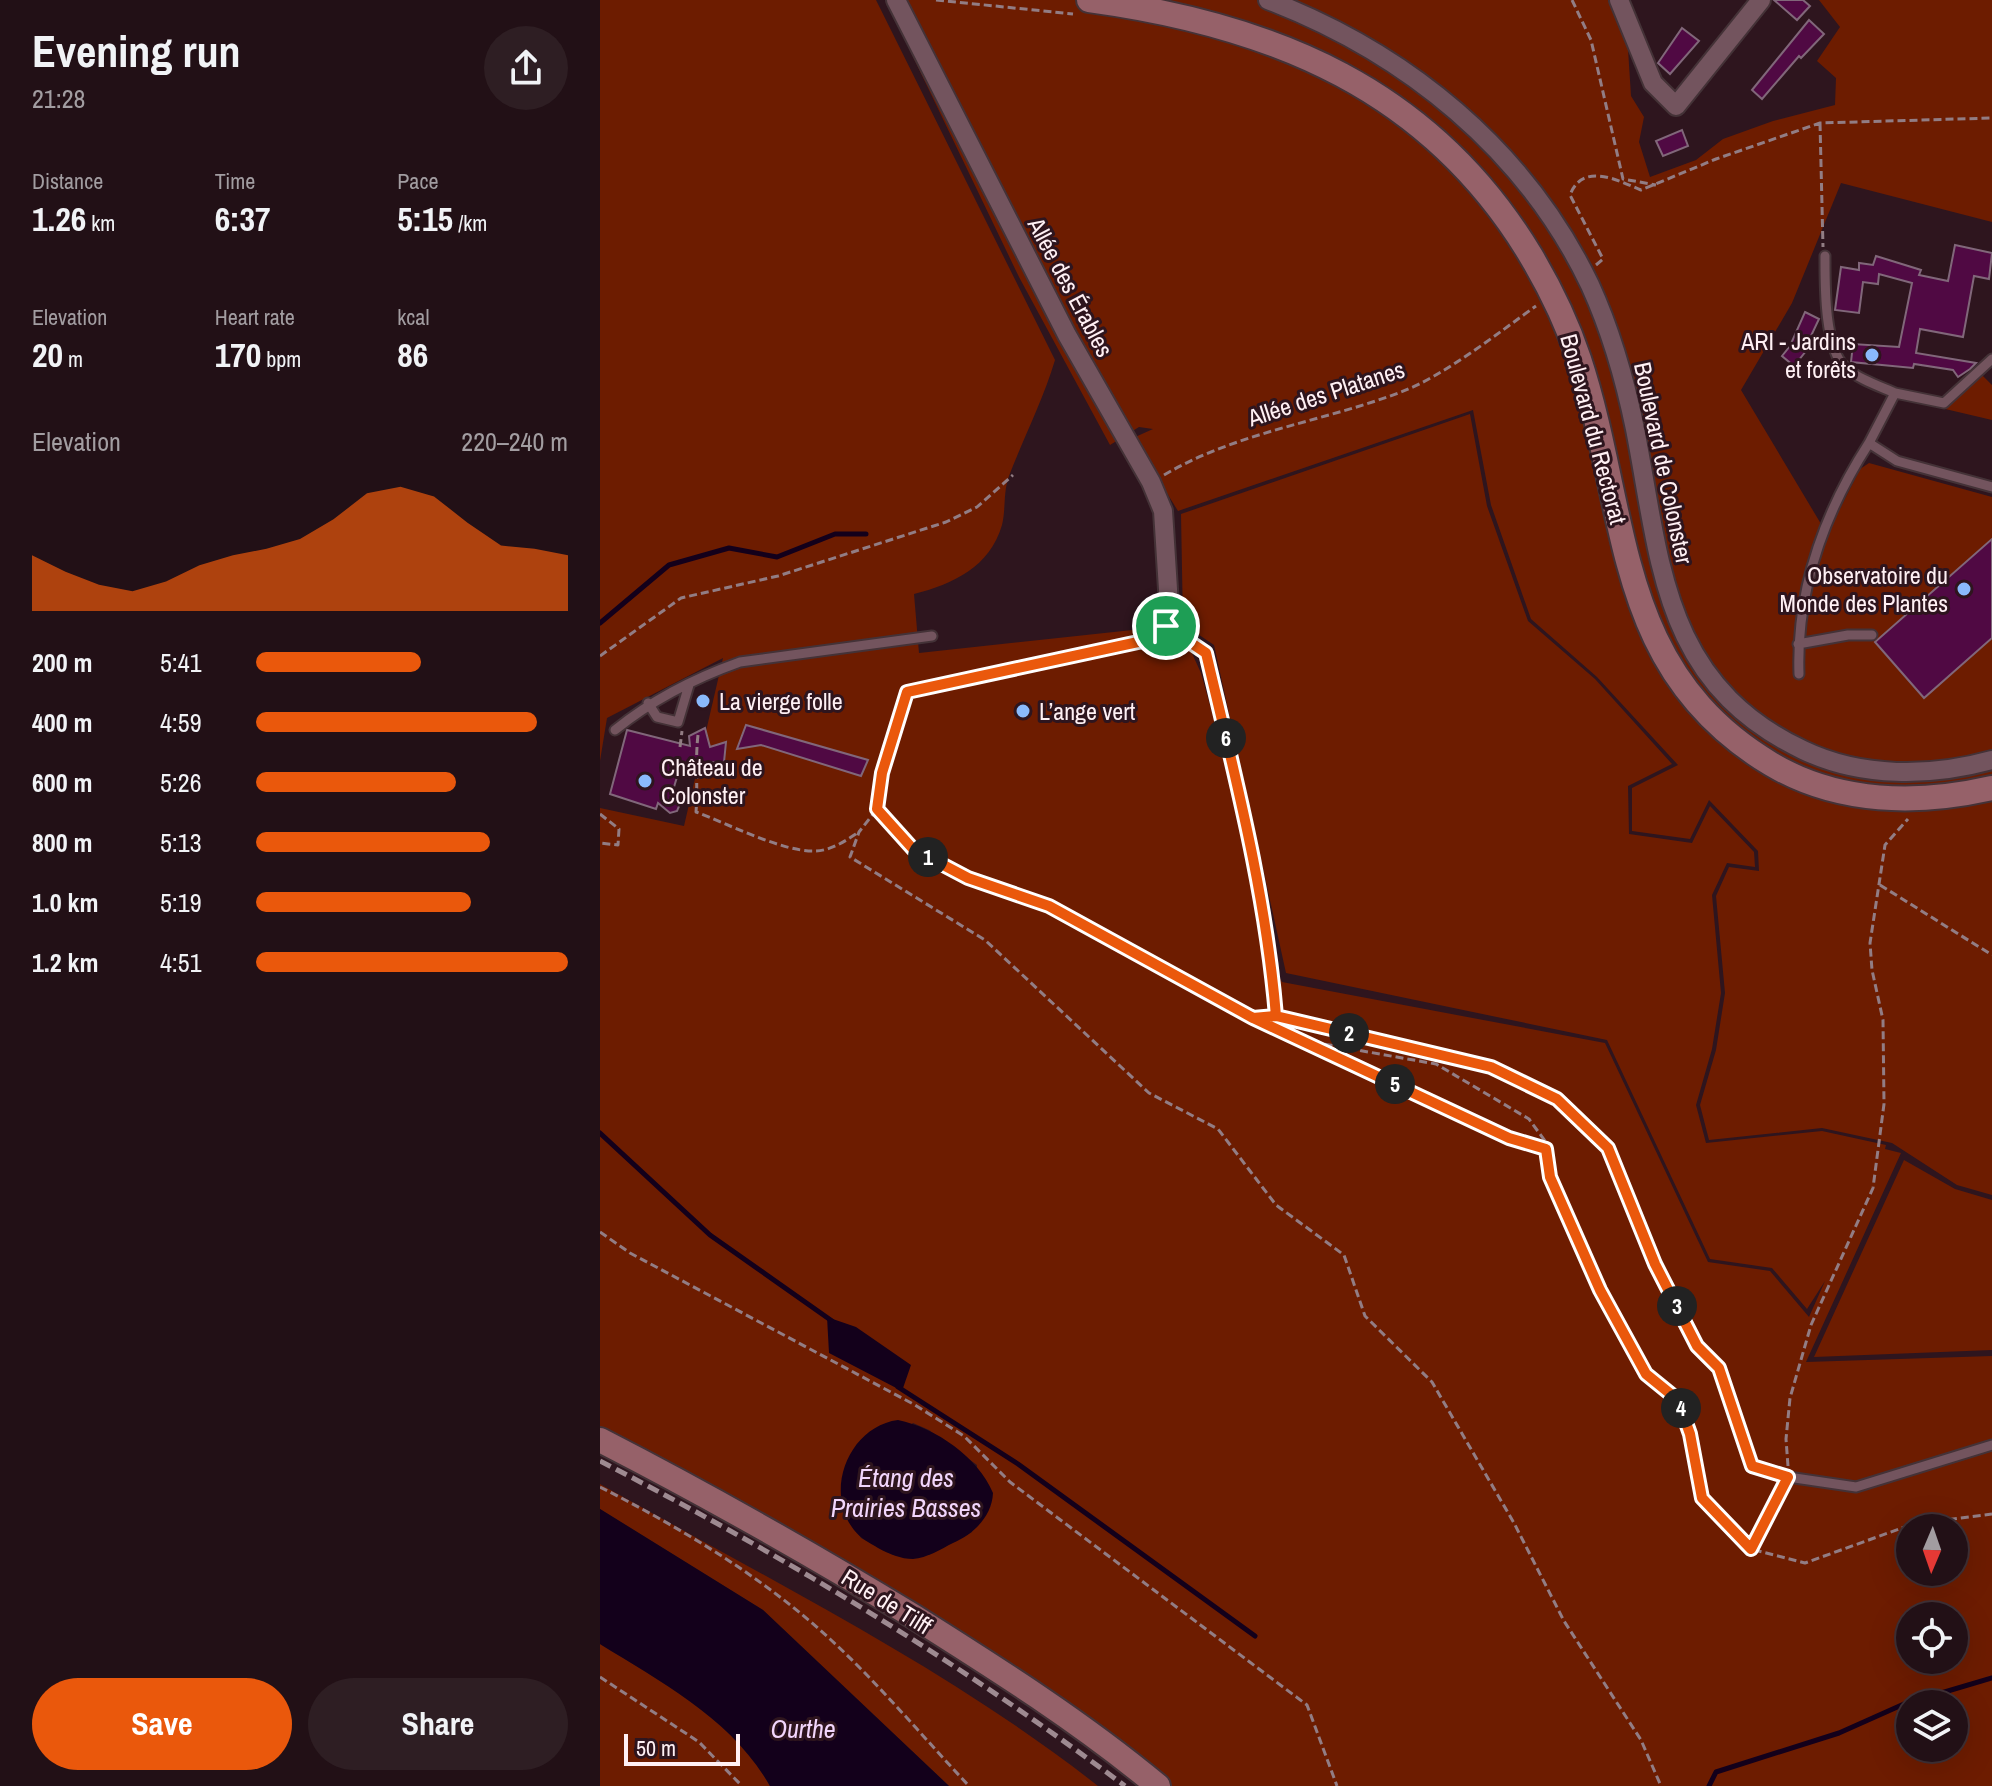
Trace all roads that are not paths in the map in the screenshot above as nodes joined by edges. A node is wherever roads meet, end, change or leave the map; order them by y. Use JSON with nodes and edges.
{"nodes":[{"id":1,"x":896,"y":0,"type":"edge"},
{"id":2,"x":1268,"y":0,"type":"edge"},
{"id":3,"x":1619,"y":0,"type":"edge"},
{"id":4,"x":1761,"y":0,"type":"edge"},
{"id":5,"x":1087,"y":8,"type":"edge"},
{"id":6,"x":1825,"y":256,"type":"road end"},
{"id":7,"x":1992,"y":359,"type":"edge"},
{"id":8,"x":1895,"y":393,"type":"junction"},
{"id":9,"x":1869,"y":443,"type":"junction"},
{"id":10,"x":1992,"y":487,"type":"edge"},
{"id":11,"x":1169,"y":605,"type":"road end"},
{"id":12,"x":1872,"y":635,"type":"dead end"},
{"id":13,"x":932,"y":636,"type":"dead end"},
{"id":14,"x":1798,"y":644,"type":"junction"},
{"id":15,"x":1799,"y":674,"type":"dead end"},
{"id":16,"x":689,"y":685,"type":"junction"},
{"id":17,"x":648,"y":703,"type":"junction"},
{"id":18,"x":615,"y":730,"type":"dead end"},
{"id":19,"x":1992,"y":760,"type":"edge"},
{"id":20,"x":1992,"y":788,"type":"edge"},
{"id":21,"x":600,"y":1440,"type":"edge"},
{"id":22,"x":1992,"y":1445,"type":"edge"},
{"id":23,"x":1788,"y":1477,"type":"road end"},
{"id":24,"x":1158,"y":1786,"type":"edge"}],
"edges":[{"from":1,"to":11,"type":"street","name":"Allée des Érables"},
{"from":2,"to":19,"type":"street","name":"Boulevard de Colonster"},
{"from":3,"to":4,"type":"street"},
{"from":5,"to":20,"type":"main road","name":"Boulevard du Rectorat"},
{"from":6,"to":8,"type":"lane"},
{"from":7,"to":8,"type":"lane"},
{"from":8,"to":9,"type":"lane"},
{"from":9,"to":10,"type":"lane"},
{"from":9,"to":14,"type":"lane"},
{"from":12,"to":14,"type":"lane"},
{"from":13,"to":16,"type":"lane"},
{"from":14,"to":15,"type":"lane"},
{"from":16,"to":17,"type":"lane"},
{"from":16,"to":17,"type":"lane"},
{"from":17,"to":18,"type":"lane"},
{"from":21,"to":24,"type":"main road","name":"Rue de Tilff"},
{"from":22,"to":23,"type":"lane"}]}
